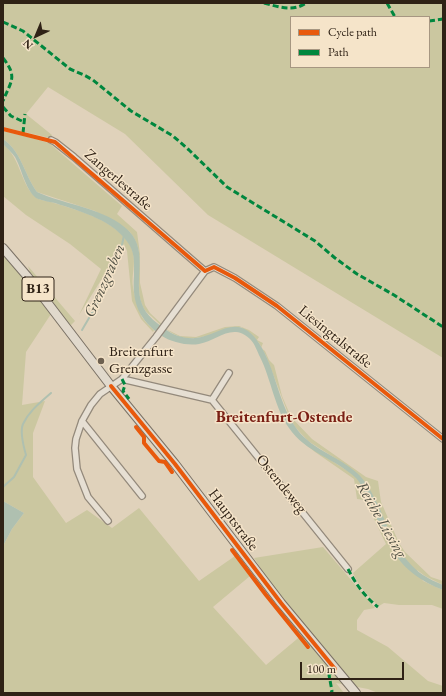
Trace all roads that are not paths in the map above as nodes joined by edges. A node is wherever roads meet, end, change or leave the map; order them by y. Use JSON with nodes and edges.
{"nodes":[{"id":1,"x":51,"y":140,"type":"dead end"},
{"id":2,"x":3,"y":248,"type":"edge"},
{"id":3,"x":205,"y":271,"type":"junction"},
{"id":4,"x":229,"y":372,"type":"dead end"},
{"id":5,"x":122,"y":379,"type":"junction"},
{"id":6,"x":111,"y":386,"type":"junction"},
{"id":7,"x":212,"y":400,"type":"junction"},
{"id":8,"x":82,"y":422,"type":"junction"},
{"id":9,"x":443,"y":439,"type":"edge"},
{"id":10,"x":142,"y":496,"type":"dead end"},
{"id":11,"x":108,"y":521,"type":"dead end"},
{"id":12,"x":348,"y":569,"type":"dead end"},
{"id":13,"x":356,"y":693,"type":"edge"}],
"edges":[{"from":1,"to":3,"type":"street","name":"Zangerlestraße"},
{"from":2,"to":6,"type":"main road","name":"Hauptstraße","number":"B13"},
{"from":3,"to":5,"type":"street"},
{"from":3,"to":9,"type":"street","name":"Liesingtalstraße"},
{"from":4,"to":7,"type":"street"},
{"from":5,"to":6,"type":"street"},
{"from":5,"to":7,"type":"street"},
{"from":6,"to":8,"type":"street"},
{"from":6,"to":13,"type":"main road","name":"Hauptstraße","number":"B13"},
{"from":7,"to":12,"type":"street","name":"Ostendeweg"},
{"from":8,"to":10,"type":"street"},
{"from":8,"to":11,"type":"street"}]}
